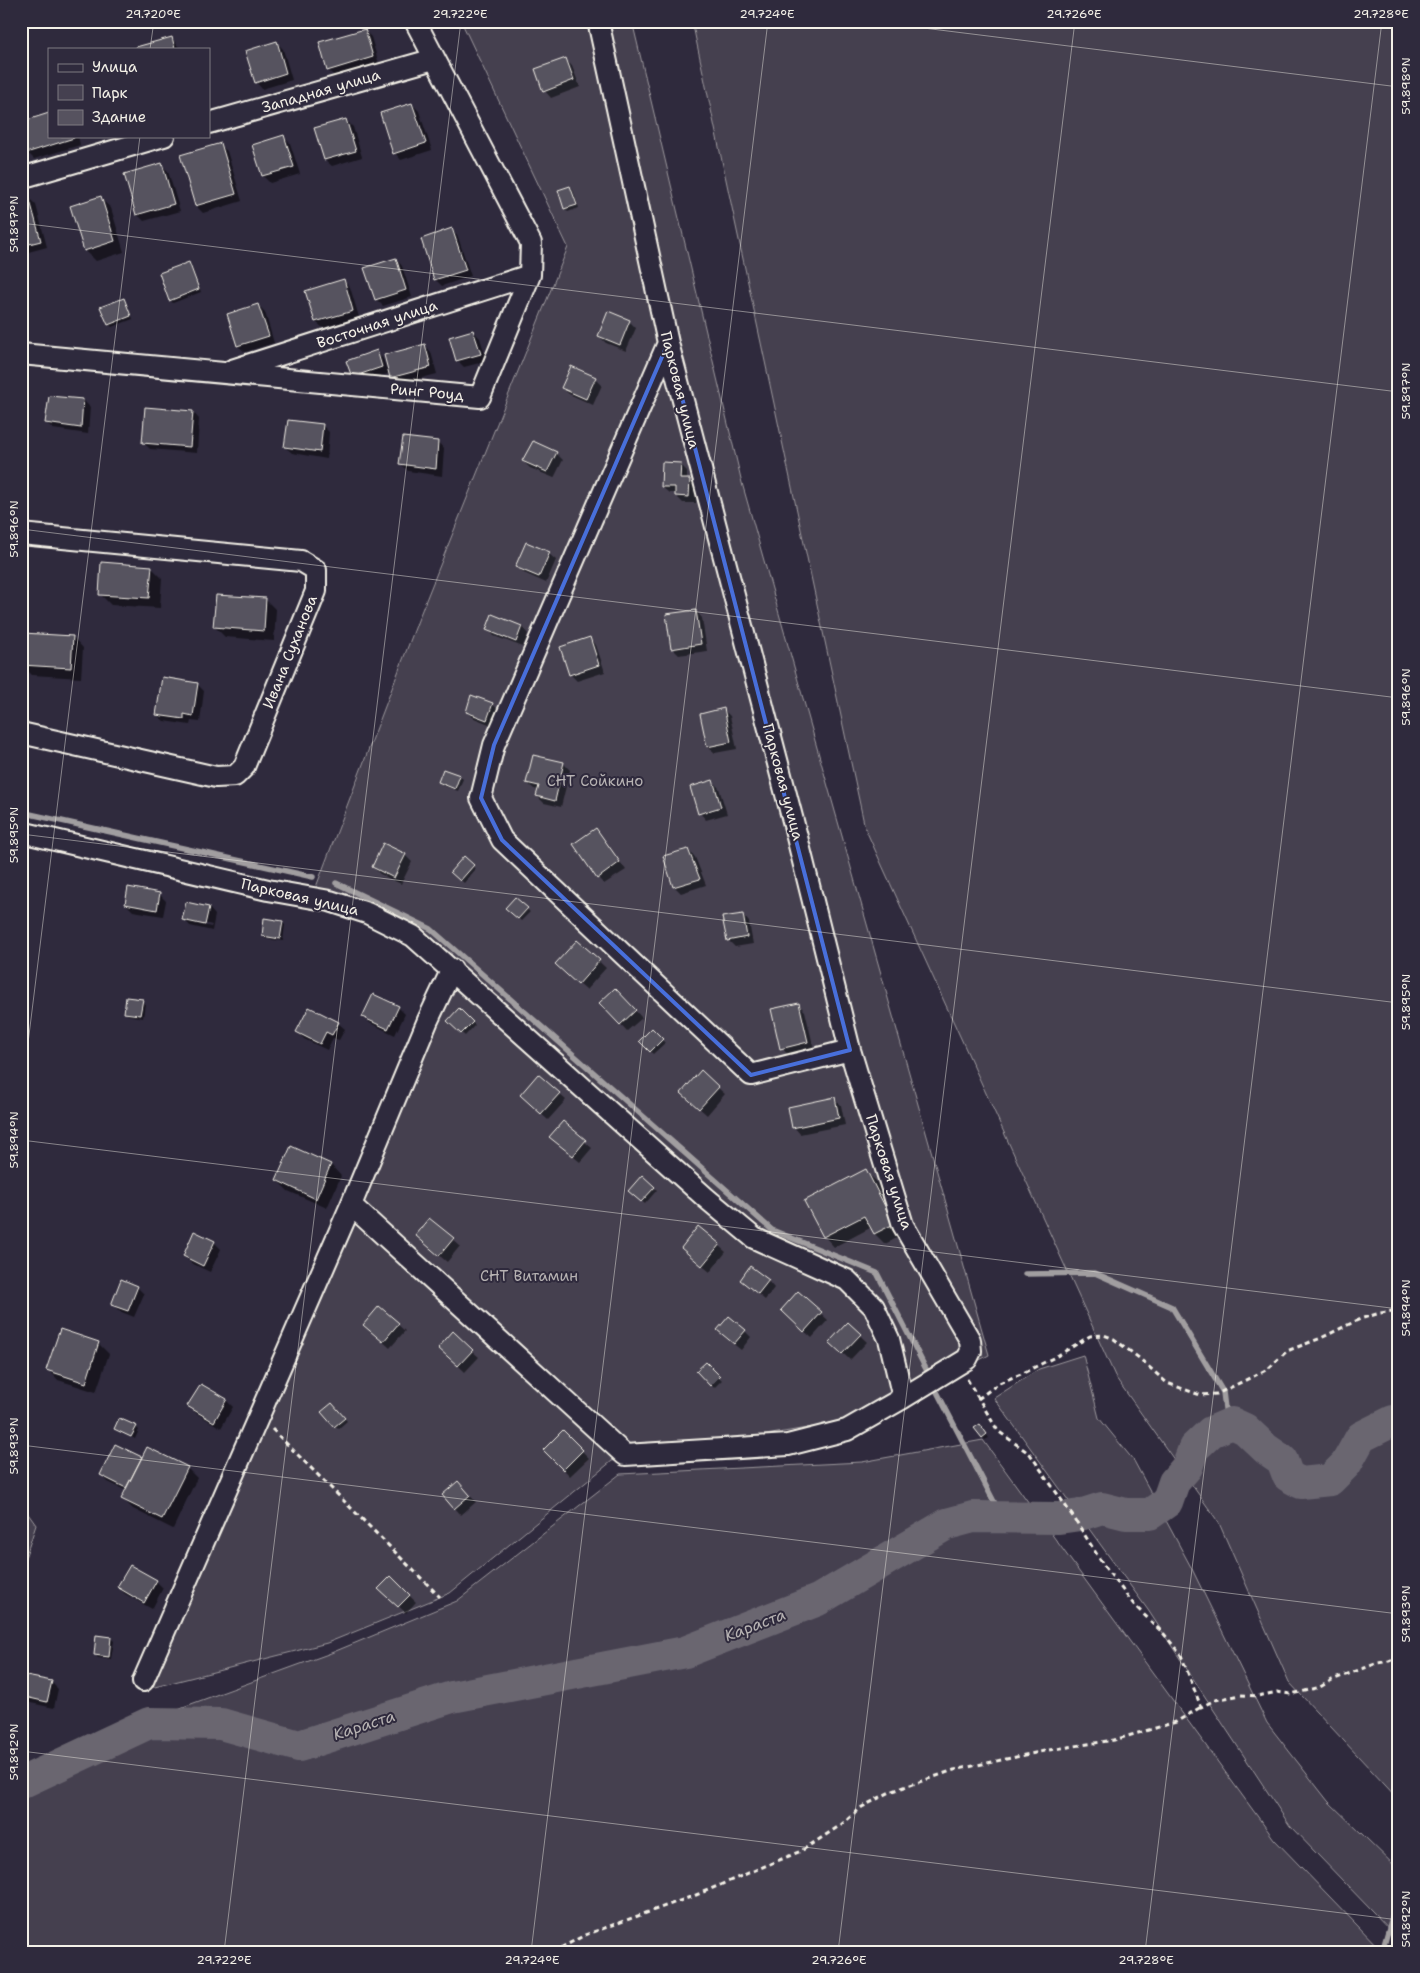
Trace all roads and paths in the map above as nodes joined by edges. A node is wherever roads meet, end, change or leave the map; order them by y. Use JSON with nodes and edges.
{"nodes":[{"id":1,"x":415,"y":21,"type":"edge"},
{"id":2,"x":598,"y":21,"type":"edge"},
{"id":3,"x":434,"y":58,"type":"junction"},
{"id":4,"x":210,"y":123,"type":"edge"},
{"id":5,"x":157,"y":138,"type":"edge"},
{"id":6,"x":21,"y":178,"type":"edge"},
{"id":7,"x":530,"y":275,"type":"junction"},
{"id":8,"x":668,"y":343,"type":"junction"},
{"id":9,"x":21,"y":354,"type":"edge"},
{"id":10,"x":224,"y":373,"type":"junction"},
{"id":11,"x":21,"y":534,"type":"edge"},
{"id":12,"x":21,"y":733,"type":"edge"},
{"id":13,"x":21,"y":832,"type":"edge"},
{"id":14,"x":452,"y":969,"type":"junction"},
{"id":15,"x":850,"y":1050,"type":"junction"},
{"id":16,"x":351,"y":1205,"type":"junction"},
{"id":17,"x":1399,"y":1310,"type":"edge"},
{"id":18,"x":959,"y":1365,"type":"junction"},
{"id":19,"x":903,"y":1398,"type":"junction"},
{"id":20,"x":978,"y":1399,"type":"junction"},
{"id":21,"x":259,"y":1416,"type":"junction"},
{"id":22,"x":440,"y":1597,"type":"dead end"},
{"id":23,"x":1399,"y":1657,"type":"edge"},
{"id":24,"x":143,"y":1680,"type":"dead end"},
{"id":25,"x":1201,"y":1707,"type":"junction"},
{"id":26,"x":553,"y":1952,"type":"edge"}],
"edges":[{"from":1,"to":3,"type":"street","name":"Ринг Роуд"},
{"from":2,"to":8,"type":"street","name":"Парковая улица"},
{"from":3,"to":4,"type":"street","name":"Западная улица"},
{"from":3,"to":7,"type":"street","name":"Ринг Роуд"},
{"from":5,"to":6,"type":"street"},
{"from":7,"to":10,"type":"street","name":"Восточная улица"},
{"from":7,"to":10,"type":"street","name":"Ринг Роуд"},
{"from":8,"to":15,"type":"street","name":"Парковая улица"},
{"from":8,"to":15,"type":"street"},
{"from":9,"to":10,"type":"street","name":"Ринг Роуд"},
{"from":11,"to":12,"type":"street","name":"Ивана Суханова"},
{"from":13,"to":14,"type":"street","name":"Парковая улица"},
{"from":14,"to":16,"type":"street"},
{"from":14,"to":19,"type":"street","name":"Парковая улица"},
{"from":15,"to":18,"type":"street","name":"Парковая улица"},
{"from":16,"to":19,"type":"street"},
{"from":16,"to":21,"type":"street"},
{"from":17,"to":20,"type":"path"},
{"from":18,"to":19,"type":"street","name":"Парковая улица"},
{"from":18,"to":20,"type":"path"},
{"from":20,"to":25,"type":"path"},
{"from":21,"to":22,"type":"path"},
{"from":21,"to":24,"type":"street"},
{"from":23,"to":25,"type":"path"},
{"from":25,"to":26,"type":"path"}]}
